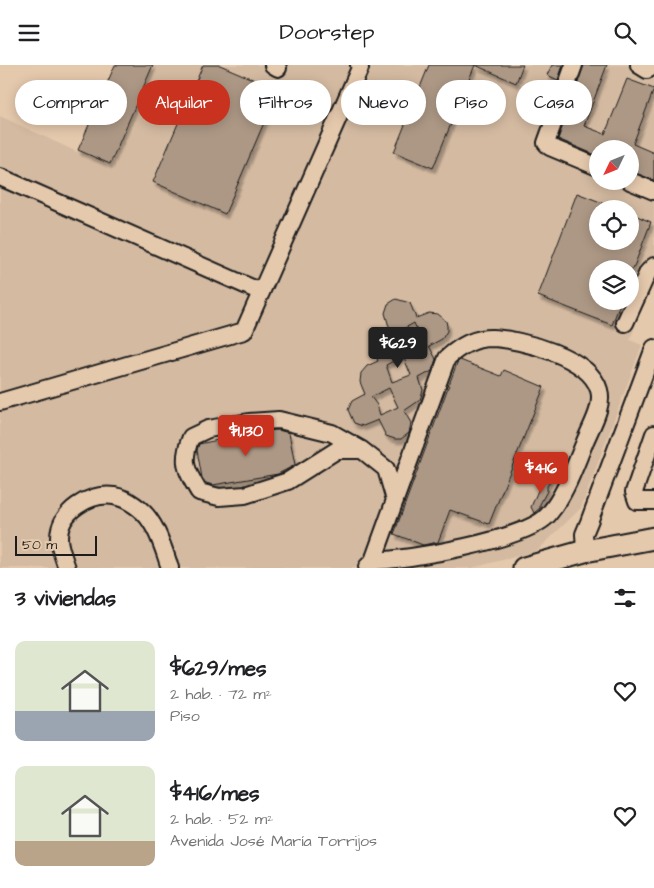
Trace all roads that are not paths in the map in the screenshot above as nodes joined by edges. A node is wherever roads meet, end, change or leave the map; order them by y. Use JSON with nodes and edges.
{"nodes":[{"id":1,"x":359,"y":65,"type":"edge"},
{"id":2,"x":574,"y":65,"type":"edge"},
{"id":3,"x":639,"y":65,"type":"edge"},
{"id":4,"x":654,"y":66,"type":"edge"},
{"id":5,"x":589,"y":163,"type":"edge"},
{"id":6,"x":0,"y":177,"type":"edge"},
{"id":7,"x":639,"y":185,"type":"edge"},
{"id":8,"x":654,"y":191,"type":"edge"},
{"id":9,"x":654,"y":266,"type":"edge"},
{"id":10,"x":261,"y":293,"type":"junction"},
{"id":11,"x":625,"y":323,"type":"dead end"},
{"id":12,"x":653,"y":355,"type":"edge"},
{"id":13,"x":0,"y":402,"type":"edge"},
{"id":14,"x":654,"y":434,"type":"edge"},
{"id":15,"x":362,"y":450,"type":"junction"},
{"id":16,"x":412,"y":455,"type":"junction"},
{"id":17,"x":386,"y":469,"type":"junction"},
{"id":18,"x":395,"y":500,"type":"junction"},
{"id":19,"x":654,"y":501,"type":"edge"},
{"id":20,"x":654,"y":538,"type":"edge"},
{"id":21,"x":585,"y":551,"type":"junction"},
{"id":22,"x":369,"y":565,"type":"edge"},
{"id":23,"x":67,"y":568,"type":"edge"},
{"id":24,"x":170,"y":568,"type":"edge"},
{"id":25,"x":524,"y":568,"type":"edge"}],
"edges":[{"from":1,"to":10,"type":"street"},
{"from":2,"to":5,"type":"street"},
{"from":3,"to":4,"type":"street"},
{"from":6,"to":10,"type":"street"},
{"from":7,"to":8,"type":"street"},
{"from":9,"to":11,"type":"street"},
{"from":10,"to":13,"type":"street"},
{"from":12,"to":21,"type":"street"},
{"from":14,"to":19,"type":"street"},
{"from":15,"to":15,"type":"street"},
{"from":15,"to":17,"type":"street"},
{"from":16,"to":17,"type":"street"},
{"from":16,"to":18,"type":"street"},
{"from":16,"to":22,"type":"street"},
{"from":17,"to":18,"type":"street"},
{"from":18,"to":22,"type":"street"},
{"from":20,"to":21,"type":"main road"},
{"from":21,"to":25,"type":"main road"},
{"from":23,"to":24,"type":"street"}]}
